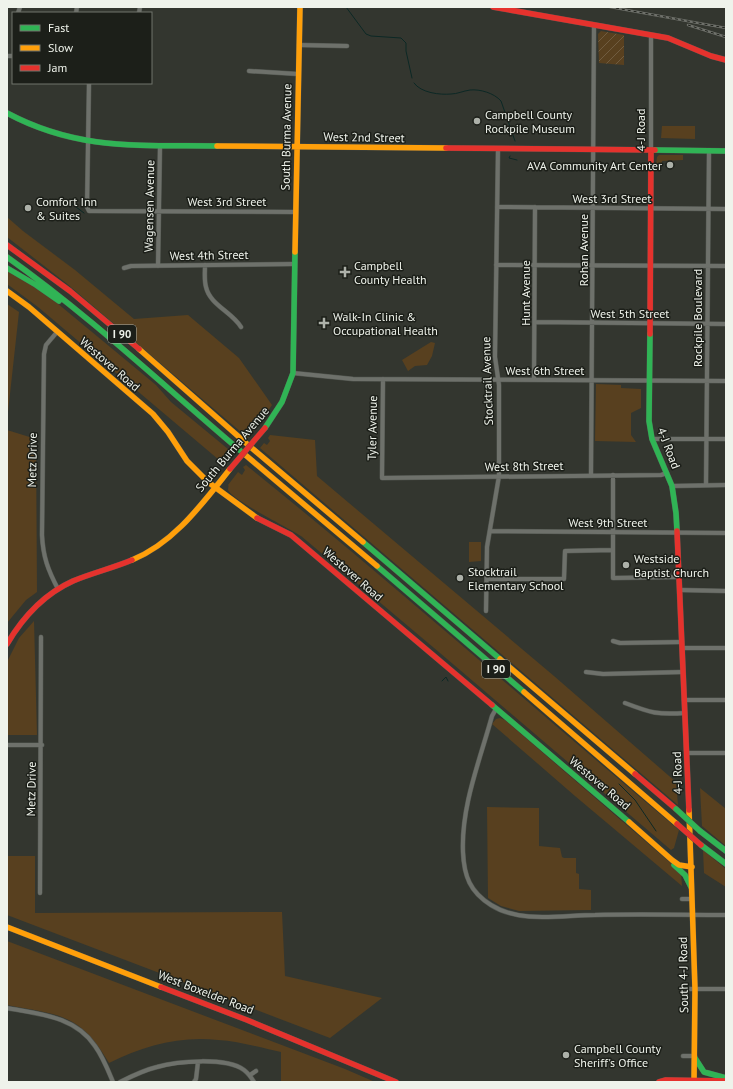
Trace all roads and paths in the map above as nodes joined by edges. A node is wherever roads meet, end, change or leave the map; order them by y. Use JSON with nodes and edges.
{"nodes":[{"id":1,"x":300,"y":7,"type":"edge"},
{"id":2,"x":493,"y":7,"type":"edge"},
{"id":3,"x":594,"y":25,"type":"junction"},
{"id":4,"x":651,"y":35,"type":"junction"},
{"id":5,"x":299,"y":45,"type":"junction"},
{"id":6,"x":347,"y":46,"type":"dead end"},
{"id":7,"x":726,"y":60,"type":"edge"},
{"id":8,"x":249,"y":71,"type":"dead end"},
{"id":9,"x":298,"y":74,"type":"junction"},
{"id":10,"x":89,"y":84,"type":"edge"},
{"id":11,"x":7,"y":113,"type":"edge"},
{"id":12,"x":89,"y":142,"type":"junction"},
{"id":13,"x":160,"y":146,"type":"junction"},
{"id":14,"x":297,"y":147,"type":"junction"},
{"id":15,"x":498,"y":149,"type":"junction"},
{"id":16,"x":593,"y":150,"type":"junction"},
{"id":17,"x":651,"y":150,"type":"junction"},
{"id":18,"x":709,"y":151,"type":"junction"},
{"id":19,"x":726,"y":151,"type":"edge"},
{"id":20,"x":497,"y":207,"type":"junction"},
{"id":21,"x":535,"y":207,"type":"junction"},
{"id":22,"x":593,"y":207,"type":"junction"},
{"id":23,"x":650,"y":208,"type":"junction"},
{"id":24,"x":708,"y":208,"type":"junction"},
{"id":25,"x":726,"y":209,"type":"edge"},
{"id":26,"x":159,"y":212,"type":"junction"},
{"id":27,"x":295,"y":212,"type":"junction"},
{"id":28,"x":7,"y":240,"type":"edge"},
{"id":29,"x":7,"y":245,"type":"edge"},
{"id":30,"x":7,"y":257,"type":"edge"},
{"id":31,"x":294,"y":264,"type":"junction"},
{"id":32,"x":496,"y":264,"type":"junction"},
{"id":33,"x":205,"y":265,"type":"junction"},
{"id":34,"x":535,"y":265,"type":"junction"},
{"id":35,"x":592,"y":265,"type":"junction"},
{"id":36,"x":158,"y":266,"type":"junction"},
{"id":37,"x":650,"y":266,"type":"junction"},
{"id":38,"x":708,"y":266,"type":"junction"},
{"id":39,"x":726,"y":266,"type":"edge"},
{"id":40,"x":7,"y":268,"type":"edge"},
{"id":41,"x":124,"y":268,"type":"dead end"},
{"id":42,"x":55,"y":279,"type":"junction"},
{"id":43,"x":7,"y":291,"type":"edge"},
{"id":44,"x":535,"y":322,"type":"junction"},
{"id":45,"x":592,"y":323,"type":"junction"},
{"id":46,"x":650,"y":323,"type":"junction"},
{"id":47,"x":707,"y":324,"type":"junction"},
{"id":48,"x":726,"y":324,"type":"edge"},
{"id":49,"x":241,"y":327,"type":"dead end"},
{"id":50,"x":57,"y":332,"type":"junction"},
{"id":51,"x":117,"y":344,"type":"junction"},
{"id":52,"x":293,"y":373,"type":"junction"},
{"id":53,"x":382,"y":379,"type":"junction"},
{"id":54,"x":498,"y":380,"type":"junction"},
{"id":55,"x":534,"y":380,"type":"junction"},
{"id":56,"x":592,"y":380,"type":"junction"},
{"id":57,"x":649,"y":381,"type":"junction"},
{"id":58,"x":706,"y":381,"type":"junction"},
{"id":59,"x":726,"y":381,"type":"edge"},
{"id":60,"x":652,"y":439,"type":"junction"},
{"id":61,"x":706,"y":439,"type":"junction"},
{"id":62,"x":726,"y":439,"type":"edge"},
{"id":63,"x":667,"y":473,"type":"junction"},
{"id":64,"x":591,"y":475,"type":"junction"},
{"id":65,"x":613,"y":475,"type":"junction"},
{"id":66,"x":499,"y":476,"type":"junction"},
{"id":67,"x":382,"y":478,"type":"joint"},
{"id":68,"x":706,"y":485,"type":"junction"},
{"id":69,"x":726,"y":485,"type":"edge"},
{"id":70,"x":672,"y":486,"type":"junction"},
{"id":71,"x":215,"y":488,"type":"junction"},
{"id":72,"x":490,"y":531,"type":"junction"},
{"id":73,"x":612,"y":532,"type":"junction"},
{"id":74,"x":677,"y":532,"type":"junction"},
{"id":75,"x":726,"y":533,"type":"edge"},
{"id":76,"x":612,"y":550,"type":"junction"},
{"id":77,"x":679,"y":577,"type":"junction"},
{"id":78,"x":487,"y":579,"type":"junction"},
{"id":79,"x":58,"y":589,"type":"junction"},
{"id":80,"x":680,"y":590,"type":"junction"},
{"id":81,"x":726,"y":591,"type":"edge"},
{"id":82,"x":486,"y":611,"type":"dead end"},
{"id":83,"x":41,"y":637,"type":"dead end"},
{"id":84,"x":613,"y":641,"type":"dead end"},
{"id":85,"x":7,"y":644,"type":"edge"},
{"id":86,"x":682,"y":645,"type":"junction"},
{"id":87,"x":726,"y":648,"type":"edge"},
{"id":88,"x":586,"y":672,"type":"dead end"},
{"id":89,"x":683,"y":672,"type":"junction"},
{"id":90,"x":684,"y":700,"type":"junction"},
{"id":91,"x":726,"y":700,"type":"edge"},
{"id":92,"x":626,"y":703,"type":"dead end"},
{"id":93,"x":496,"y":709,"type":"junction"},
{"id":94,"x":685,"y":713,"type":"junction"},
{"id":95,"x":7,"y":745,"type":"edge"},
{"id":96,"x":42,"y":745,"type":"junction"},
{"id":97,"x":687,"y":753,"type":"junction"},
{"id":98,"x":726,"y":753,"type":"edge"},
{"id":99,"x":726,"y":851,"type":"edge"},
{"id":100,"x":672,"y":860,"type":"junction"},
{"id":101,"x":726,"y":864,"type":"edge"},
{"id":102,"x":692,"y":867,"type":"junction"},
{"id":103,"x":692,"y":888,"type":"junction"},
{"id":104,"x":40,"y":893,"type":"dead end"},
{"id":105,"x":692,"y":898,"type":"junction"},
{"id":106,"x":682,"y":899,"type":"dead end"},
{"id":107,"x":693,"y":915,"type":"junction"},
{"id":108,"x":726,"y":915,"type":"edge"},
{"id":109,"x":7,"y":927,"type":"edge"},
{"id":110,"x":683,"y":989,"type":"dead end"},
{"id":111,"x":695,"y":989,"type":"junction"},
{"id":112,"x":726,"y":989,"type":"edge"},
{"id":113,"x":7,"y":1008,"type":"edge"},
{"id":114,"x":683,"y":1056,"type":"dead end"},
{"id":115,"x":695,"y":1056,"type":"junction"},
{"id":116,"x":198,"y":1062,"type":"junction"},
{"id":117,"x":256,"y":1071,"type":"dead end"},
{"id":118,"x":250,"y":1075,"type":"junction"},
{"id":119,"x":726,"y":1079,"type":"edge"},
{"id":120,"x":694,"y":1081,"type":"edge"},
{"id":121,"x":113,"y":1082,"type":"edge"},
{"id":122,"x":120,"y":1082,"type":"edge"},
{"id":123,"x":194,"y":1082,"type":"edge"},
{"id":124,"x":254,"y":1082,"type":"edge"},
{"id":125,"x":396,"y":1082,"type":"edge"},
{"id":126,"x":659,"y":1082,"type":"edge"}],
"edges":[{"from":1,"to":5,"type":"main road","name":"South Burma Avenue"},
{"from":2,"to":3,"type":"main road"},
{"from":3,"to":4,"type":"main road"},
{"from":3,"to":16,"type":"street","name":"Rohan Avenue"},
{"from":4,"to":7,"type":"main road"},
{"from":4,"to":17,"type":"street","name":"4-J Road"},
{"from":5,"to":6,"type":"street"},
{"from":5,"to":9,"type":"main road","name":"South Burma Avenue"},
{"from":8,"to":9,"type":"street"},
{"from":9,"to":14,"type":"main road","name":"South Burma Avenue"},
{"from":10,"to":12,"type":"street"},
{"from":11,"to":12,"type":"main road","name":"West 2nd Street"},
{"from":12,"to":13,"type":"main road","name":"West 2nd Street"},
{"from":12,"to":26,"type":"street","name":"West 3rd Street"},
{"from":13,"to":14,"type":"main road","name":"West 2nd Street"},
{"from":13,"to":26,"type":"street","name":"Wagensen Avenue"},
{"from":14,"to":15,"type":"main road","name":"West 2nd Street"},
{"from":14,"to":27,"type":"main road","name":"South Burma Avenue"},
{"from":15,"to":16,"type":"main road","name":"West 2nd Street"},
{"from":15,"to":20,"type":"street","name":"Stocktrail Avenue"},
{"from":16,"to":17,"type":"main road","name":"West 2nd Street"},
{"from":16,"to":22,"type":"street","name":"Rohan Avenue"},
{"from":17,"to":18,"type":"main road","name":"West 2nd Street"},
{"from":17,"to":23,"type":"main road","name":"4-J Road"},
{"from":18,"to":19,"type":"main road","name":"West 2nd Street"},
{"from":18,"to":24,"type":"street","name":"Rockpile Boulevard"},
{"from":20,"to":21,"type":"street","name":"West 3rd Street"},
{"from":20,"to":32,"type":"street","name":"Stocktrail Avenue"},
{"from":21,"to":22,"type":"street","name":"West 3rd Street"},
{"from":21,"to":34,"type":"street","name":"Hunt Avenue"},
{"from":22,"to":23,"type":"street","name":"West 3rd Street"},
{"from":22,"to":35,"type":"street","name":"Rohan Avenue"},
{"from":23,"to":24,"type":"street","name":"West 3rd Street"},
{"from":23,"to":37,"type":"main road","name":"4-J Road"},
{"from":24,"to":25,"type":"street","name":"West 3rd Street"},
{"from":24,"to":38,"type":"street","name":"Rockpile Boulevard"},
{"from":26,"to":27,"type":"street","name":"West 3rd Street"},
{"from":26,"to":36,"type":"street","name":"Wagensen Avenue"},
{"from":27,"to":31,"type":"main road","name":"South Burma Avenue"},
{"from":28,"to":42,"type":"main road","number":"I 90"},
{"from":29,"to":42,"type":"main road","number":"I 90"},
{"from":30,"to":51,"type":"main road","number":"I 90"},
{"from":31,"to":33,"type":"street","name":"West 4th Street"},
{"from":31,"to":52,"type":"main road","name":"South Burma Avenue"},
{"from":32,"to":34,"type":"street"},
{"from":32,"to":54,"type":"street","name":"Stocktrail Avenue"},
{"from":33,"to":36,"type":"street","name":"West 4th Street"},
{"from":33,"to":49,"type":"street"},
{"from":34,"to":35,"type":"street"},
{"from":34,"to":44,"type":"street","name":"Hunt Avenue"},
{"from":35,"to":37,"type":"street"},
{"from":35,"to":45,"type":"street","name":"Rohan Avenue"},
{"from":36,"to":41,"type":"street","name":"West 4th Street"},
{"from":37,"to":38,"type":"street"},
{"from":37,"to":46,"type":"main road","name":"4-J Road"},
{"from":38,"to":39,"type":"street"},
{"from":38,"to":47,"type":"street","name":"Rockpile Boulevard"},
{"from":40,"to":51,"type":"main road","number":"I 90"},
{"from":42,"to":99,"type":"main road","number":"I 90","bridge":true},
{"from":43,"to":50,"type":"main road","name":"Westover Road"},
{"from":44,"to":45,"type":"street","name":"West 5th Street"},
{"from":44,"to":55,"type":"street","name":"Hunt Avenue"},
{"from":45,"to":46,"type":"street","name":"West 5th Street"},
{"from":45,"to":56,"type":"street","name":"Rohan Avenue"},
{"from":46,"to":47,"type":"street","name":"West 5th Street"},
{"from":46,"to":57,"type":"main road","name":"4-J Road"},
{"from":47,"to":48,"type":"street","name":"West 5th Street"},
{"from":47,"to":58,"type":"street","name":"Rockpile Boulevard"},
{"from":50,"to":71,"type":"main road","name":"Westover Road"},
{"from":50,"to":79,"type":"street","name":"Metz Drive"},
{"from":51,"to":101,"type":"main road","number":"I 90","bridge":true},
{"from":52,"to":53,"type":"street","name":"West 6th Street"},
{"from":52,"to":71,"type":"main road","name":"South Burma Avenue","bridge":true},
{"from":53,"to":54,"type":"street","name":"West 6th Street"},
{"from":53,"to":67,"type":"street","name":"Tyler Avenue"},
{"from":54,"to":55,"type":"street","name":"West 6th Street"},
{"from":54,"to":66,"type":"street","name":"Stocktrail Avenue"},
{"from":55,"to":56,"type":"street","name":"West 6th Street"},
{"from":56,"to":57,"type":"street","name":"West 6th Street"},
{"from":56,"to":64,"type":"street","name":"Rohan Avenue"},
{"from":57,"to":58,"type":"street","name":"West 6th Street"},
{"from":57,"to":60,"type":"main road","name":"4-J Road"},
{"from":58,"to":59,"type":"street","name":"West 6th Street"},
{"from":58,"to":61,"type":"street","name":"Rockpile Boulevard"},
{"from":60,"to":61,"type":"street"},
{"from":60,"to":63,"type":"main road","name":"4-J Road"},
{"from":61,"to":62,"type":"street"},
{"from":61,"to":68,"type":"street","name":"Rockpile Boulevard"},
{"from":63,"to":65,"type":"street","name":"West 8th Street"},
{"from":63,"to":70,"type":"main road","name":"4-J Road"},
{"from":64,"to":65,"type":"street","name":"West 8th Street"},
{"from":64,"to":66,"type":"street","name":"West 8th Street"},
{"from":65,"to":73,"type":"street"},
{"from":66,"to":67,"type":"street","name":"West 8th Street"},
{"from":66,"to":72,"type":"street","name":"Stocktrail Avenue"},
{"from":68,"to":69,"type":"street"},
{"from":68,"to":70,"type":"street"},
{"from":70,"to":74,"type":"main road","name":"4-J Road"},
{"from":71,"to":79,"type":"main road","name":"South Burma Avenue"},
{"from":71,"to":93,"type":"main road","name":"Westover Road"},
{"from":72,"to":73,"type":"street","name":"West 9th Street"},
{"from":72,"to":78,"type":"street","name":"Stocktrail Avenue"},
{"from":73,"to":74,"type":"street","name":"West 9th Street"},
{"from":73,"to":76,"type":"street"},
{"from":74,"to":75,"type":"street","name":"West 9th Street"},
{"from":74,"to":77,"type":"main road","name":"4-J Road"},
{"from":76,"to":77,"type":"street"},
{"from":76,"to":78,"type":"street"},
{"from":77,"to":80,"type":"main road","name":"4-J Road"},
{"from":78,"to":82,"type":"street","name":"Stocktrail Avenue"},
{"from":79,"to":85,"type":"main road","name":"South Burma Avenue"},
{"from":80,"to":81,"type":"street"},
{"from":80,"to":86,"type":"main road","name":"4-J Road"},
{"from":83,"to":96,"type":"street","name":"Metz Drive"},
{"from":84,"to":86,"type":"street"},
{"from":86,"to":87,"type":"street"},
{"from":86,"to":89,"type":"main road","name":"4-J Road"},
{"from":88,"to":89,"type":"street"},
{"from":89,"to":90,"type":"main road","name":"4-J Road"},
{"from":90,"to":91,"type":"street"},
{"from":90,"to":94,"type":"main road","name":"4-J Road"},
{"from":92,"to":94,"type":"street"},
{"from":93,"to":100,"type":"main road","name":"Westover Road"},
{"from":93,"to":107,"type":"street"},
{"from":94,"to":97,"type":"main road","name":"4-J Road"},
{"from":95,"to":96,"type":"street"},
{"from":96,"to":104,"type":"street","name":"Metz Drive"},
{"from":97,"to":98,"type":"street"},
{"from":97,"to":102,"type":"main road","name":"4-J Road"},
{"from":100,"to":102,"type":"main road","name":"Westover Road"},
{"from":100,"to":103,"type":"main road"},
{"from":102,"to":103,"type":"main road","name":"South 4-J Road"},
{"from":103,"to":105,"type":"main road","name":"South 4-J Road"},
{"from":105,"to":106,"type":"street"},
{"from":105,"to":107,"type":"main road","name":"South 4-J Road"},
{"from":107,"to":108,"type":"street"},
{"from":107,"to":111,"type":"main road","name":"South 4-J Road"},
{"from":109,"to":125,"type":"main road","name":"West Boxelder Road"},
{"from":110,"to":111,"type":"street"},
{"from":111,"to":112,"type":"street"},
{"from":111,"to":115,"type":"main road","name":"South 4-J Road"},
{"from":113,"to":121,"type":"street"},
{"from":114,"to":115,"type":"street"},
{"from":115,"to":119,"type":"main road"},
{"from":115,"to":120,"type":"main road","name":"South 4-J Road"},
{"from":116,"to":118,"type":"street"},
{"from":116,"to":122,"type":"street"},
{"from":116,"to":123,"type":"street"},
{"from":117,"to":118,"type":"street"},
{"from":118,"to":124,"type":"street"},
{"from":119,"to":120,"type":"main road"},
{"from":120,"to":126,"type":"main road"}]}
